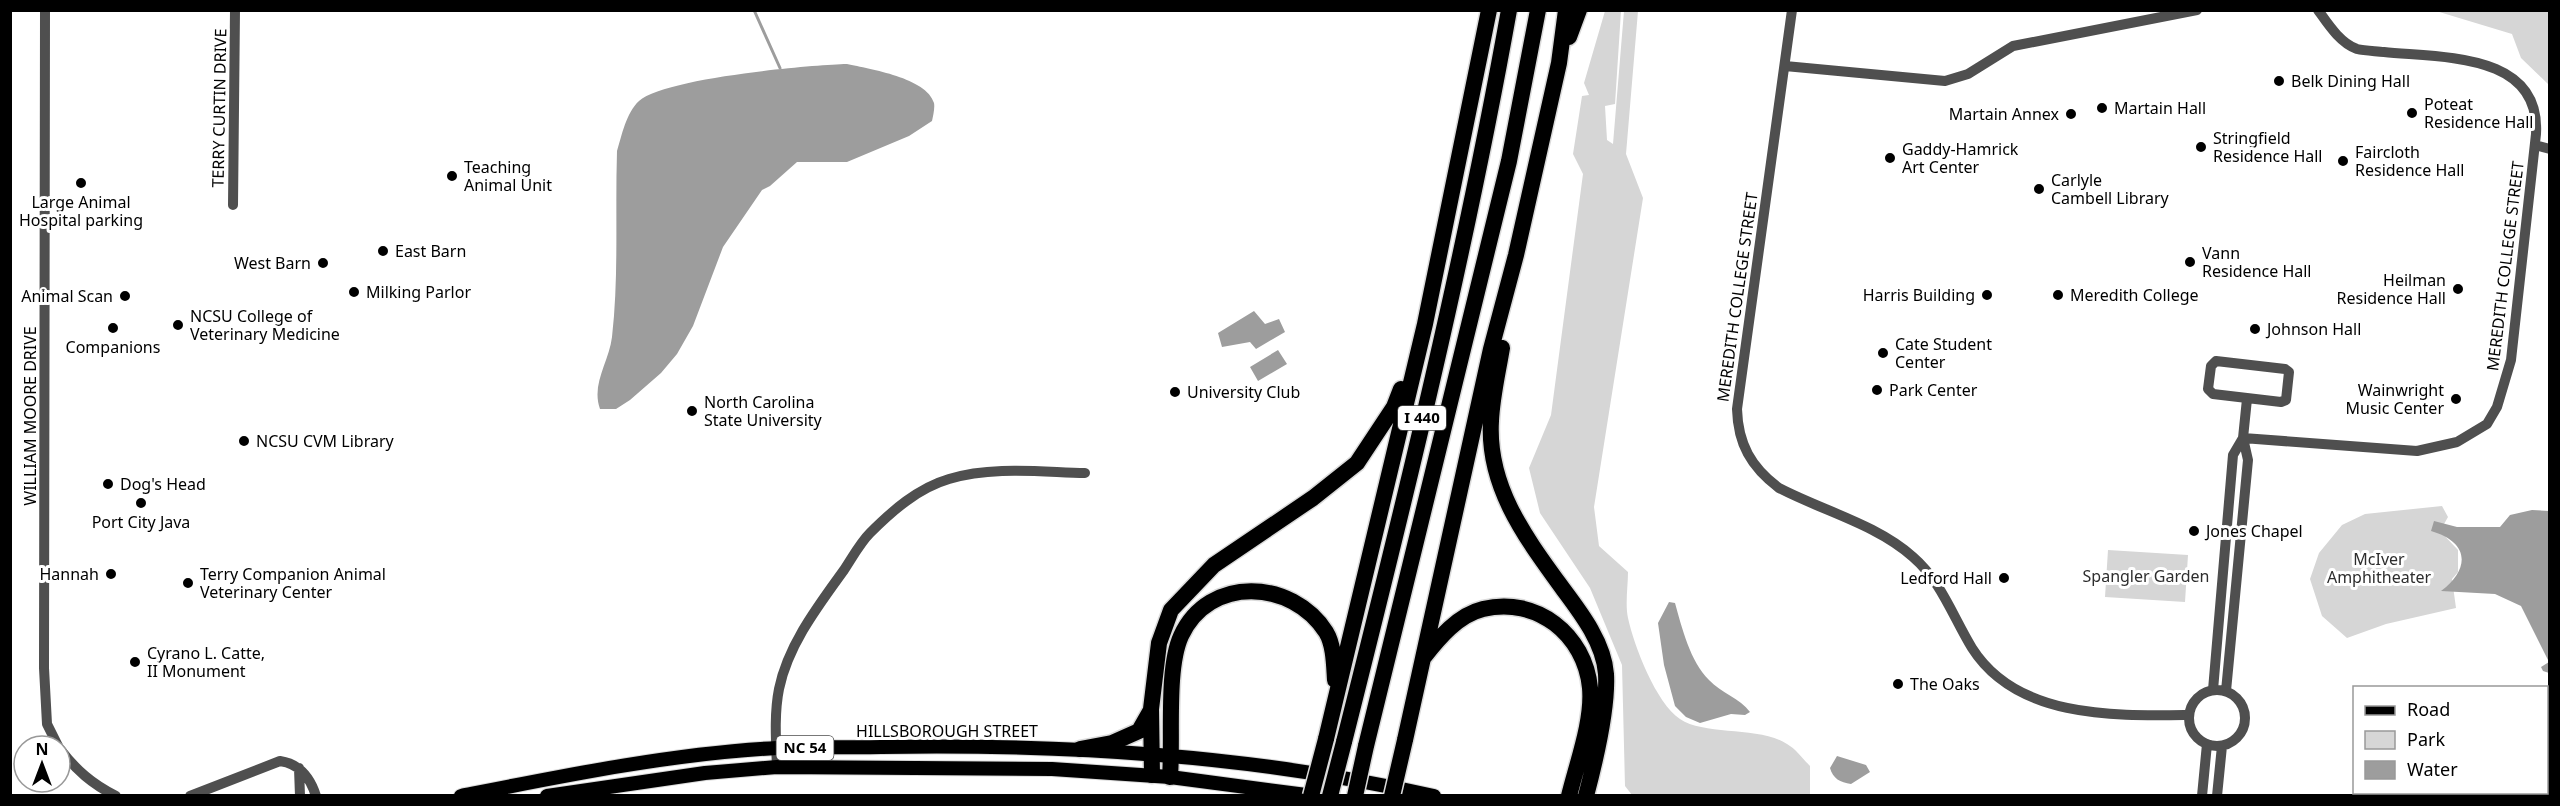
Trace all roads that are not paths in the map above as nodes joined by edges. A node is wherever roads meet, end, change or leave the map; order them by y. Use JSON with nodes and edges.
{"nodes":[{"id":1,"x":45,"y":10,"type":"edge"},
{"id":2,"x":236,"y":10,"type":"edge"},
{"id":3,"x":1484,"y":10,"type":"edge"},
{"id":4,"x":1489,"y":10,"type":"edge"},
{"id":5,"x":1509,"y":10,"type":"edge"},
{"id":6,"x":1538,"y":10,"type":"edge"},
{"id":7,"x":1566,"y":10,"type":"edge"},
{"id":8,"x":1579,"y":10,"type":"edge"},
{"id":9,"x":1792,"y":10,"type":"edge"},
{"id":10,"x":2197,"y":10,"type":"edge"},
{"id":11,"x":2318,"y":10,"type":"edge"},
{"id":12,"x":1482,"y":41,"type":"junction"},
{"id":13,"x":1559,"y":63,"type":"junction"},
{"id":14,"x":1785,"y":66,"type":"junction"},
{"id":15,"x":2535,"y":145,"type":"junction"},
{"id":16,"x":2550,"y":148,"type":"edge"},
{"id":17,"x":233,"y":205,"type":"dead end"},
{"id":18,"x":1516,"y":255,"type":"junction"},
{"id":19,"x":1425,"y":324,"type":"junction"},
{"id":20,"x":2247,"y":399,"type":"junction"},
{"id":21,"x":2243,"y":438,"type":"junction"},
{"id":22,"x":1085,"y":472,"type":"dead end"},
{"id":23,"x":2219,"y":604,"type":"junction"},
{"id":24,"x":2235,"y":605,"type":"junction"},
{"id":25,"x":1421,"y":660,"type":"junction"},
{"id":26,"x":2213,"y":690,"type":"junction"},
{"id":27,"x":2226,"y":691,"type":"junction"},
{"id":28,"x":1337,"y":696,"type":"junction"},
{"id":29,"x":1151,"y":709,"type":"junction"},
{"id":30,"x":2189,"y":715,"type":"junction"},
{"id":31,"x":52,"y":734,"type":"edge"},
{"id":32,"x":2207,"y":744,"type":"junction"},
{"id":33,"x":2222,"y":746,"type":"junction"},
{"id":34,"x":777,"y":748,"type":"junction"},
{"id":35,"x":1080,"y":749,"type":"junction"},
{"id":36,"x":1153,"y":753,"type":"junction"},
{"id":37,"x":1172,"y":754,"type":"junction"},
{"id":38,"x":72,"y":764,"type":"edge"},
{"id":39,"x":777,"y":767,"type":"junction"},
{"id":40,"x":299,"y":768,"type":"junction"},
{"id":41,"x":1152,"y":776,"type":"junction"},
{"id":42,"x":1170,"y":777,"type":"junction"},
{"id":43,"x":2202,"y":790,"type":"edge"},
{"id":44,"x":2217,"y":791,"type":"edge"},
{"id":45,"x":116,"y":795,"type":"edge"},
{"id":46,"x":190,"y":795,"type":"edge"},
{"id":47,"x":300,"y":795,"type":"edge"},
{"id":48,"x":316,"y":795,"type":"edge"},
{"id":49,"x":461,"y":795,"type":"edge"},
{"id":50,"x":548,"y":795,"type":"edge"},
{"id":51,"x":1312,"y":795,"type":"edge"},
{"id":52,"x":1330,"y":795,"type":"edge"},
{"id":53,"x":1355,"y":795,"type":"edge"},
{"id":54,"x":1392,"y":795,"type":"edge"},
{"id":55,"x":1434,"y":795,"type":"edge"},
{"id":56,"x":1569,"y":795,"type":"edge"},
{"id":57,"x":1587,"y":795,"type":"edge"}],
"edges":[{"from":1,"to":31,"type":"street","name":"WILLIAM MOORE DRIVE"},
{"from":2,"to":17,"type":"street","name":"TERRY CURTIN DRIVE"},
{"from":3,"to":12,"type":"highway"},
{"from":4,"to":12,"type":"highway"},
{"from":5,"to":52,"type":"highway","number":"I 440","bridge":true},
{"from":6,"to":53,"type":"highway","number":"I 440","bridge":true},
{"from":7,"to":13,"type":"highway"},
{"from":8,"to":13,"type":"highway"},
{"from":9,"to":14,"type":"street","name":"MEREDITH COLLEGE STREET"},
{"from":10,"to":14,"type":"street"},
{"from":11,"to":15,"type":"street","name":"MEREDITH COLLEGE STREET"},
{"from":12,"to":19,"type":"highway"},
{"from":13,"to":18,"type":"highway"},
{"from":14,"to":30,"type":"street","name":"MEREDITH COLLEGE STREET"},
{"from":15,"to":16,"type":"street","name":"MEREDITH COLLEGE STREET"},
{"from":15,"to":21,"type":"street","name":"MEREDITH COLLEGE STREET"},
{"from":18,"to":25,"type":"highway"},
{"from":18,"to":57,"type":"highway"},
{"from":19,"to":28,"type":"highway"},
{"from":19,"to":29,"type":"highway"},
{"from":20,"to":20,"type":"street"},
{"from":20,"to":21,"type":"street"},
{"from":21,"to":23,"type":"street"},
{"from":21,"to":24,"type":"street"},
{"from":22,"to":34,"type":"street"},
{"from":23,"to":24,"type":"street"},
{"from":23,"to":26,"type":"street"},
{"from":24,"to":27,"type":"street"},
{"from":25,"to":54,"type":"highway","bridge":true},
{"from":25,"to":56,"type":"highway"},
{"from":26,"to":27,"type":"street"},
{"from":26,"to":30,"type":"street"},
{"from":27,"to":33,"type":"street"},
{"from":28,"to":37,"type":"highway"},
{"from":28,"to":51,"type":"highway","bridge":true},
{"from":29,"to":35,"type":"highway"},
{"from":29,"to":36,"type":"highway"},
{"from":30,"to":32,"type":"street"},
{"from":32,"to":33,"type":"street"},
{"from":32,"to":43,"type":"street"},
{"from":33,"to":44,"type":"street"},
{"from":34,"to":35,"type":"main road","name":"HILLSBOROUGH STREET","number":"NC 54"},
{"from":34,"to":39,"type":"street"},
{"from":34,"to":49,"type":"main road","name":"HILLSBOROUGH STREET","number":"NC 54"},
{"from":35,"to":36,"type":"main road","name":"HILLSBOROUGH STREET","number":"NC 54"},
{"from":36,"to":37,"type":"main road","name":"HILLSBOROUGH STREET","number":"NC 54"},
{"from":36,"to":41,"type":"highway"},
{"from":37,"to":42,"type":"highway"},
{"from":37,"to":55,"type":"main road","name":"HILLSBOROUGH STREET","number":"NC 54"},
{"from":38,"to":45,"type":"street","name":"WILLIAM MOORE DRIVE"},
{"from":39,"to":41,"type":"main road","number":"NC 54"},
{"from":39,"to":50,"type":"main road","number":"NC 54"},
{"from":40,"to":46,"type":"street"},
{"from":40,"to":47,"type":"street"},
{"from":40,"to":48,"type":"street"},
{"from":41,"to":42,"type":"main road","number":"NC 54"},
{"from":42,"to":51,"type":"main road","number":"NC 54"},
{"from":43,"to":44,"type":"street"}]}
